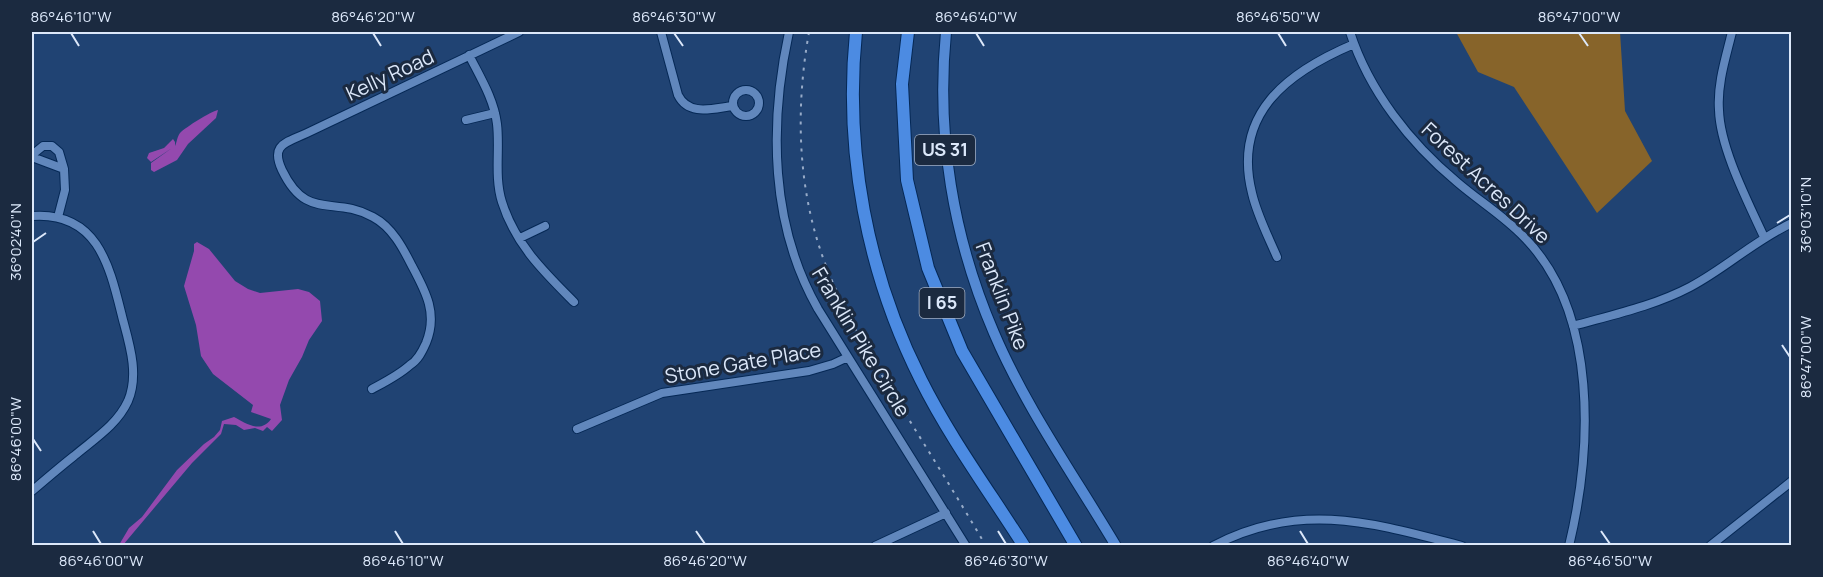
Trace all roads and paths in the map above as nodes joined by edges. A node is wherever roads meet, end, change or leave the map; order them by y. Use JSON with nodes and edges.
{"nodes":[{"id":1,"x":519,"y":32,"type":"edge"},
{"id":2,"x":661,"y":32,"type":"edge"},
{"id":3,"x":789,"y":32,"type":"edge"},
{"id":4,"x":856,"y":32,"type":"edge"},
{"id":5,"x":908,"y":32,"type":"edge"},
{"id":6,"x":946,"y":32,"type":"edge"},
{"id":7,"x":1350,"y":32,"type":"edge"},
{"id":8,"x":1732,"y":32,"type":"edge"},
{"id":9,"x":1354,"y":44,"type":"junction"},
{"id":10,"x":469,"y":55,"type":"junction"},
{"id":11,"x":733,"y":106,"type":"dead end"},
{"id":12,"x":495,"y":113,"type":"junction"},
{"id":13,"x":466,"y":120,"type":"dead end"},
{"id":14,"x":32,"y":156,"type":"edge"},
{"id":15,"x":64,"y":169,"type":"junction"},
{"id":16,"x":32,"y":216,"type":"edge"},
{"id":17,"x":58,"y":217,"type":"junction"},
{"id":18,"x":1791,"y":223,"type":"edge"},
{"id":19,"x":545,"y":226,"type":"dead end"},
{"id":20,"x":1764,"y":237,"type":"junction"},
{"id":21,"x":520,"y":238,"type":"junction"},
{"id":22,"x":1278,"y":257,"type":"dead end"},
{"id":23,"x":574,"y":303,"type":"dead end"},
{"id":24,"x":1572,"y":326,"type":"junction"},
{"id":25,"x":848,"y":357,"type":"junction"},
{"id":26,"x":372,"y":389,"type":"dead end"},
{"id":27,"x":577,"y":429,"type":"dead end"},
{"id":28,"x":1791,"y":482,"type":"edge"},
{"id":29,"x":32,"y":491,"type":"edge"},
{"id":30,"x":946,"y":513,"type":"junction"},
{"id":31,"x":875,"y":546,"type":"edge"},
{"id":32,"x":966,"y":546,"type":"edge"},
{"id":33,"x":1024,"y":546,"type":"edge"},
{"id":34,"x":1076,"y":546,"type":"edge"},
{"id":35,"x":1116,"y":546,"type":"edge"},
{"id":36,"x":1213,"y":546,"type":"edge"},
{"id":37,"x":1462,"y":546,"type":"edge"},
{"id":38,"x":1569,"y":546,"type":"edge"},
{"id":39,"x":1710,"y":546,"type":"edge"}],
"edges":[{"from":1,"to":10,"type":"street","name":"Kelly Road"},
{"from":2,"to":11,"type":"street"},
{"from":3,"to":25,"type":"street","name":"Franklin Pike Circle"},
{"from":4,"to":33,"type":"highway","number":"I 65"},
{"from":5,"to":34,"type":"highway","number":"I 65"},
{"from":6,"to":35,"type":"main road","name":"Franklin Pike","number":"US 31"},
{"from":7,"to":9,"type":"street","name":"Forest Acres Drive"},
{"from":8,"to":20,"type":"street"},
{"from":9,"to":22,"type":"street"},
{"from":9,"to":24,"type":"street","name":"Forest Acres Drive"},
{"from":10,"to":12,"type":"street"},
{"from":10,"to":26,"type":"street","name":"Kelly Road"},
{"from":12,"to":13,"type":"street"},
{"from":12,"to":21,"type":"street"},
{"from":14,"to":15,"type":"street"},
{"from":14,"to":15,"type":"street"},
{"from":15,"to":17,"type":"street"},
{"from":16,"to":17,"type":"street"},
{"from":17,"to":29,"type":"street"},
{"from":18,"to":20,"type":"street"},
{"from":19,"to":21,"type":"street"},
{"from":20,"to":24,"type":"street"},
{"from":21,"to":23,"type":"street"},
{"from":24,"to":38,"type":"street","name":"Forest Acres Drive"},
{"from":25,"to":27,"type":"street","name":"Stone Gate Place"},
{"from":25,"to":30,"type":"street","name":"Franklin Pike Circle"},
{"from":28,"to":39,"type":"street"},
{"from":30,"to":31,"type":"street"},
{"from":30,"to":32,"type":"street","name":"Franklin Pike Circle"},
{"from":36,"to":37,"type":"street"}]}
